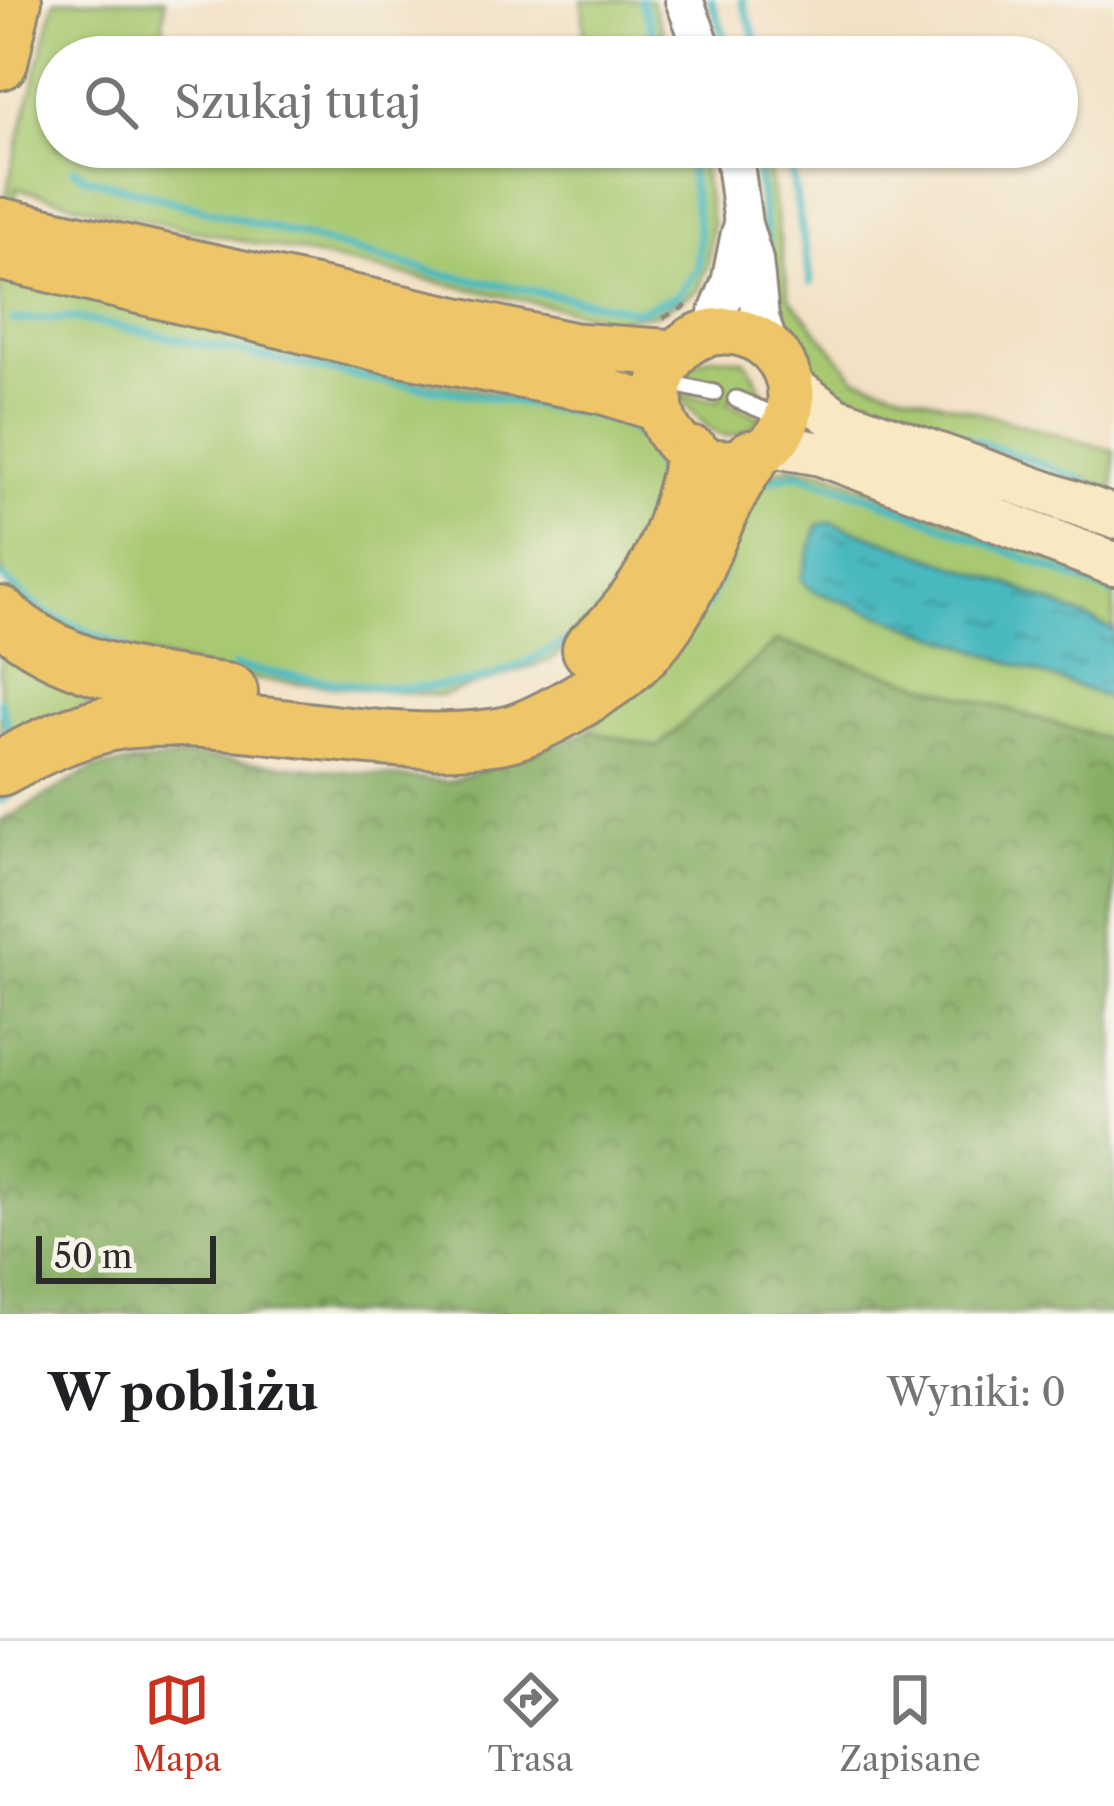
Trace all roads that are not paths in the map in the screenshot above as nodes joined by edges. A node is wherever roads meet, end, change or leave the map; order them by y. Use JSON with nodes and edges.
{"nodes":[{"id":1,"x":14,"y":0,"type":"edge"},
{"id":2,"x":684,"y":0,"type":"edge"},
{"id":3,"x":698,"y":36,"type":"edge"},
{"id":4,"x":0,"y":62,"type":"edge"},
{"id":5,"x":735,"y":168,"type":"edge"},
{"id":6,"x":742,"y":224,"type":"junction"},
{"id":7,"x":6,"y":240,"type":"edge"},
{"id":8,"x":769,"y":346,"type":"junction"},
{"id":9,"x":677,"y":349,"type":"junction"},
{"id":10,"x":714,"y":393,"type":"dead end"},
{"id":11,"x":736,"y":399,"type":"dead end"},
{"id":12,"x":775,"y":428,"type":"junction"},
{"id":13,"x":693,"y":455,"type":"junction"},
{"id":14,"x":1114,"y":517,"type":"edge"},
{"id":15,"x":1114,"y":564,"type":"edge"},
{"id":16,"x":0,"y":614,"type":"edge"},
{"id":17,"x":0,"y":768,"type":"edge"}],
"edges":[{"from":1,"to":4,"type":"highway"},
{"from":2,"to":3,"type":"street"},
{"from":5,"to":6,"type":"street"},
{"from":6,"to":8,"type":"street"},
{"from":6,"to":9,"type":"street"},
{"from":7,"to":9,"type":"main road"},
{"from":8,"to":9,"type":"main road"},
{"from":8,"to":12,"type":"main road"},
{"from":9,"to":10,"type":"lane"},
{"from":9,"to":13,"type":"main road"},
{"from":11,"to":12,"type":"lane"},
{"from":12,"to":13,"type":"main road"},
{"from":12,"to":14,"type":"main road"},
{"from":12,"to":15,"type":"main road"},
{"from":12,"to":17,"type":"highway"},
{"from":13,"to":16,"type":"highway"}]}
